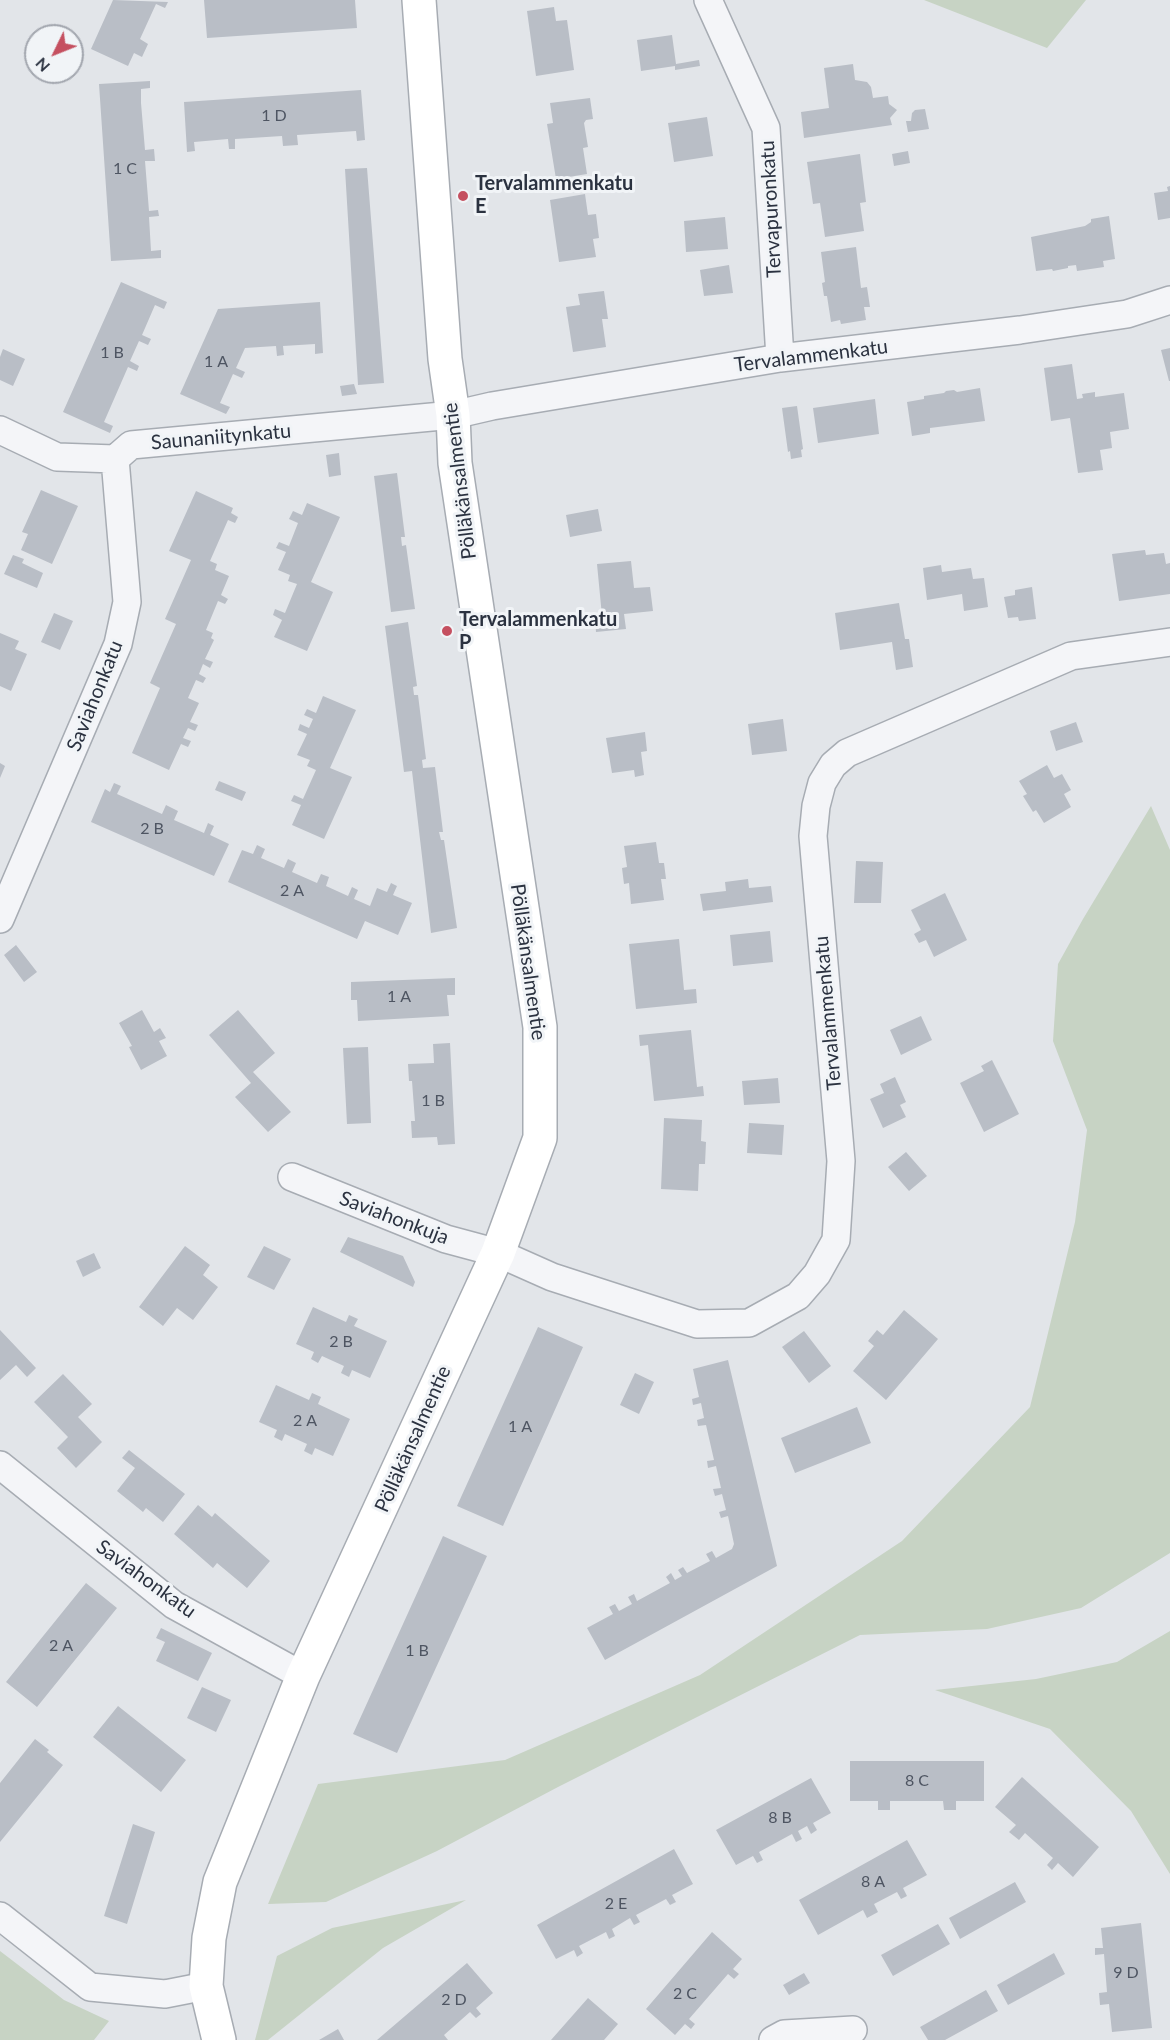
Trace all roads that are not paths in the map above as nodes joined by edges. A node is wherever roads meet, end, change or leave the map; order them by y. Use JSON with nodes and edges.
{"nodes":[{"id":1,"x":419,"y":0,"type":"edge"},
{"id":2,"x":708,"y":0,"type":"edge"},
{"id":3,"x":1170,"y":300,"type":"edge"},
{"id":4,"x":780,"y":358,"type":"junction"},
{"id":5,"x":453,"y":415,"type":"junction"},
{"id":6,"x":0,"y":430,"type":"edge"},
{"id":7,"x":115,"y":459,"type":"junction"},
{"id":8,"x":1170,"y":642,"type":"edge"},
{"id":9,"x":0,"y":919,"type":"edge"},
{"id":10,"x":292,"y":1177,"type":"dead end"},
{"id":11,"x":498,"y":1253,"type":"junction"},
{"id":12,"x":0,"y":1465,"type":"edge"},
{"id":13,"x":303,"y":1676,"type":"junction"},
{"id":14,"x":0,"y":1916,"type":"edge"},
{"id":15,"x":206,"y":1986,"type":"junction"},
{"id":16,"x":854,"y":2030,"type":"dead end"},
{"id":17,"x":219,"y":2040,"type":"edge"},
{"id":18,"x":773,"y":2040,"type":"edge"}],
"edges":[{"from":1,"to":5,"type":"street","name":"Pölläkänsalmentie"},
{"from":2,"to":4,"type":"street","name":"Tervapuronkatu"},
{"from":3,"to":4,"type":"street","name":"Tervalammenkatu"},
{"from":4,"to":5,"type":"street","name":"Tervalammenkatu"},
{"from":5,"to":7,"type":"street","name":"Saunaniitynkatu"},
{"from":5,"to":11,"type":"street","name":"Pölläkänsalmentie"},
{"from":6,"to":7,"type":"street"},
{"from":7,"to":9,"type":"street","name":"Saviahonkatu"},
{"from":8,"to":11,"type":"street","name":"Tervalammenkatu"},
{"from":10,"to":11,"type":"street","name":"Saviahonkuja"},
{"from":11,"to":13,"type":"street","name":"Pölläkänsalmentie"},
{"from":12,"to":13,"type":"street","name":"Saviahonkatu"},
{"from":13,"to":15,"type":"street","name":"Pölläkänsalmentie"},
{"from":14,"to":15,"type":"street"},
{"from":15,"to":17,"type":"street","name":"Pölläkänsalmentie"},
{"from":16,"to":18,"type":"street"}]}
